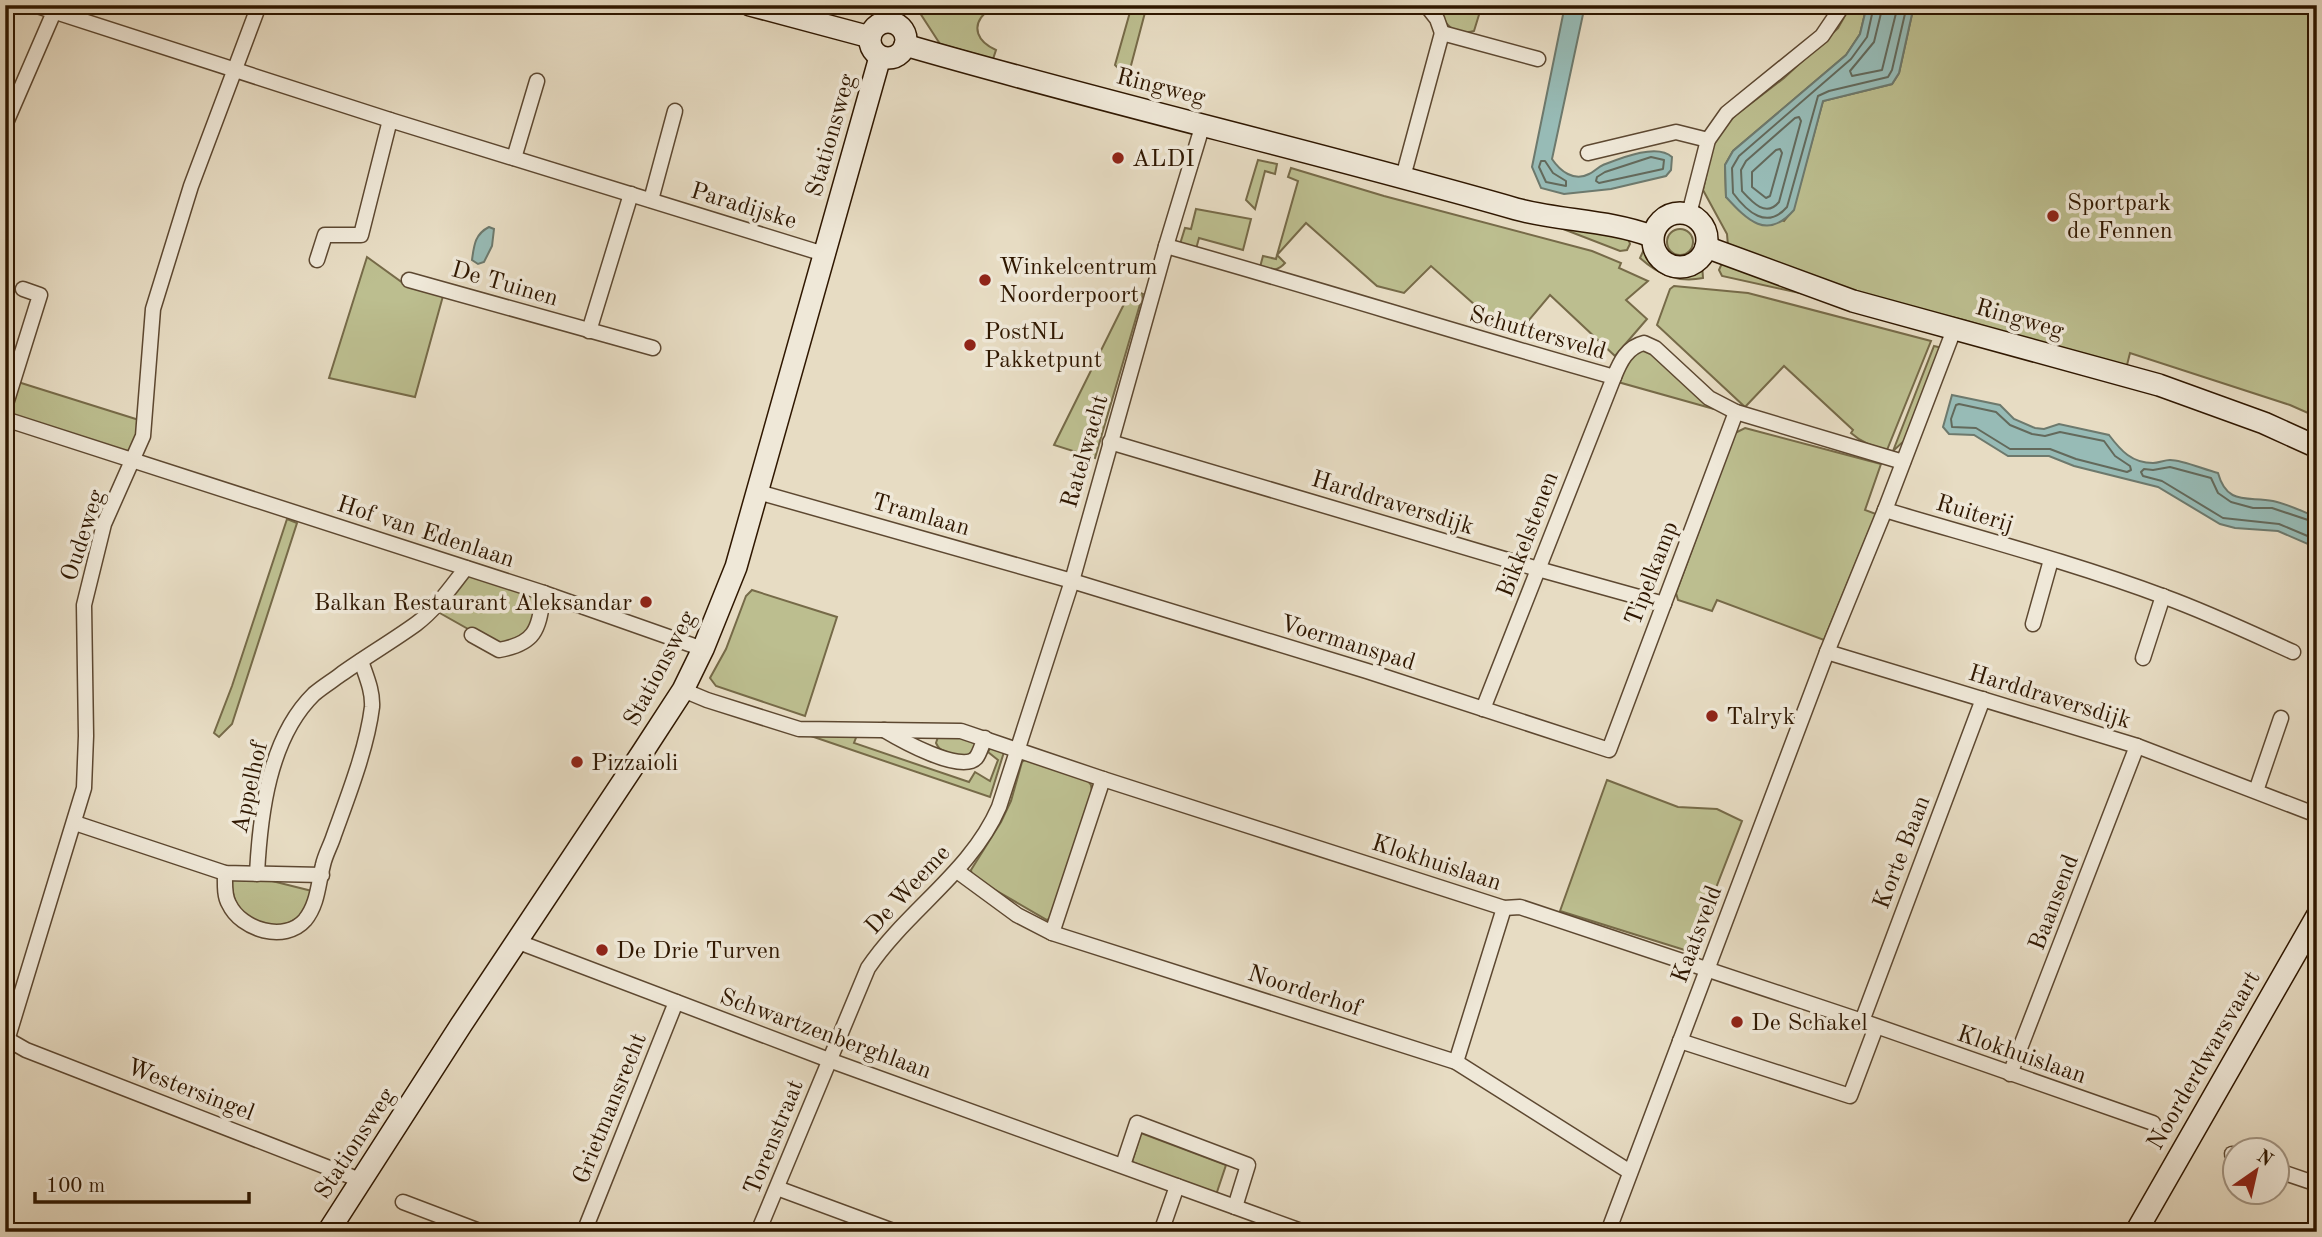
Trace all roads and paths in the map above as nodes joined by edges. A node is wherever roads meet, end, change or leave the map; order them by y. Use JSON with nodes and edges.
{"nodes":[{"id":1,"x":34,"y":5,"type":"edge"},
{"id":2,"x":259,"y":5,"type":"edge"},
{"id":3,"x":750,"y":5,"type":"edge"},
{"id":4,"x":1426,"y":5,"type":"edge"},
{"id":5,"x":1843,"y":5,"type":"edge"},
{"id":6,"x":55,"y":8,"type":"edge"},
{"id":7,"x":895,"y":14,"type":"edge"},
{"id":8,"x":1442,"y":33,"type":"junction"},
{"id":9,"x":870,"y":37,"type":"junction"},
{"id":10,"x":905,"y":45,"type":"junction"},
{"id":11,"x":880,"y":57,"type":"junction"},
{"id":12,"x":1538,"y":59,"type":"dead end"},
{"id":13,"x":235,"y":69,"type":"junction"},
{"id":14,"x":537,"y":81,"type":"dead end"},
{"id":15,"x":675,"y":111,"type":"dead end"},
{"id":16,"x":390,"y":120,"type":"junction"},
{"id":17,"x":1202,"y":124,"type":"junction"},
{"id":18,"x":5,"y":125,"type":"edge"},
{"id":19,"x":1707,"y":140,"type":"junction"},
{"id":20,"x":1588,"y":153,"type":"dead end"},
{"id":21,"x":514,"y":158,"type":"junction"},
{"id":22,"x":1403,"y":177,"type":"junction"},
{"id":23,"x":631,"y":194,"type":"junction"},
{"id":24,"x":651,"y":200,"type":"junction"},
{"id":25,"x":1689,"y":214,"type":"junction"},
{"id":26,"x":1651,"y":236,"type":"junction"},
{"id":27,"x":1166,"y":246,"type":"junction"},
{"id":28,"x":1706,"y":247,"type":"junction"},
{"id":29,"x":824,"y":254,"type":"junction"},
{"id":30,"x":317,"y":260,"type":"dead end"},
{"id":31,"x":409,"y":280,"type":"dead end"},
{"id":32,"x":23,"y":289,"type":"dead end"},
{"id":33,"x":1955,"y":327,"type":"junction"},
{"id":34,"x":589,"y":331,"type":"junction"},
{"id":35,"x":653,"y":348,"type":"dead end"},
{"id":36,"x":1614,"y":377,"type":"junction"},
{"id":37,"x":5,"y":407,"type":"edge"},
{"id":38,"x":1736,"y":412,"type":"junction"},
{"id":39,"x":5,"y":419,"type":"edge"},
{"id":40,"x":1110,"y":442,"type":"junction"},
{"id":41,"x":2317,"y":447,"type":"edge"},
{"id":42,"x":133,"y":461,"type":"junction"},
{"id":43,"x":1903,"y":462,"type":"junction"},
{"id":44,"x":758,"y":492,"type":"junction"},
{"id":45,"x":1885,"y":510,"type":"junction"},
{"id":46,"x":2052,"y":560,"type":"junction"},
{"id":47,"x":466,"y":568,"type":"junction"},
{"id":48,"x":1538,"y":569,"type":"junction"},
{"id":49,"x":1072,"y":581,"type":"junction"},
{"id":50,"x":544,"y":593,"type":"junction"},
{"id":51,"x":2163,"y":596,"type":"junction"},
{"id":52,"x":1664,"y":604,"type":"junction"},
{"id":53,"x":2033,"y":624,"type":"dead end"},
{"id":54,"x":472,"y":635,"type":"dead end"},
{"id":55,"x":703,"y":649,"type":"junction"},
{"id":56,"x":1827,"y":652,"type":"junction"},
{"id":57,"x":2293,"y":652,"type":"dead end"},
{"id":58,"x":2143,"y":658,"type":"dead end"},
{"id":59,"x":361,"y":661,"type":"junction"},
{"id":60,"x":683,"y":690,"type":"junction"},
{"id":61,"x":1983,"y":699,"type":"junction"},
{"id":62,"x":1483,"y":709,"type":"junction"},
{"id":63,"x":2281,"y":718,"type":"dead end"},
{"id":64,"x":883,"y":729,"type":"junction"},
{"id":65,"x":985,"y":738,"type":"junction"},
{"id":66,"x":2137,"y":746,"type":"junction"},
{"id":67,"x":1016,"y":750,"type":"junction"},
{"id":68,"x":1609,"y":750,"type":"joint"},
{"id":69,"x":1103,"y":779,"type":"junction"},
{"id":70,"x":2256,"y":792,"type":"junction"},
{"id":71,"x":2317,"y":815,"type":"edge"},
{"id":72,"x":75,"y":823,"type":"junction"},
{"id":73,"x":957,"y":871,"type":"junction"},
{"id":74,"x":225,"y":873,"type":"junction"},
{"id":75,"x":257,"y":874,"type":"junction"},
{"id":76,"x":322,"y":875,"type":"junction"},
{"id":77,"x":1504,"y":908,"type":"junction"},
{"id":78,"x":2317,"y":916,"type":"edge"},
{"id":79,"x":1052,"y":933,"type":"junction"},
{"id":80,"x":516,"y":941,"type":"junction"},
{"id":81,"x":1707,"y":968,"type":"junction"},
{"id":82,"x":676,"y":1002,"type":"junction"},
{"id":83,"x":1862,"y":1021,"type":"junction"},
{"id":84,"x":1876,"y":1027,"type":"junction"},
{"id":85,"x":1680,"y":1041,"type":"junction"},
{"id":86,"x":6,"y":1042,"type":"edge"},
{"id":87,"x":829,"y":1060,"type":"junction"},
{"id":88,"x":1457,"y":1062,"type":"junction"},
{"id":89,"x":2010,"y":1074,"type":"junction"},
{"id":90,"x":2153,"y":1123,"type":"dead end"},
{"id":91,"x":1123,"y":1165,"type":"junction"},
{"id":92,"x":1630,"y":1172,"type":"junction"},
{"id":93,"x":2290,"y":1175,"type":"edge"},
{"id":94,"x":360,"y":1180,"type":"junction"},
{"id":95,"x":2317,"y":1184,"type":"edge"},
{"id":96,"x":1177,"y":1186,"type":"junction"},
{"id":97,"x":777,"y":1188,"type":"junction"},
{"id":98,"x":403,"y":1202,"type":"dead end"},
{"id":99,"x":1235,"y":1207,"type":"junction"},
{"id":100,"x":328,"y":1232,"type":"edge"},
{"id":101,"x":482,"y":1232,"type":"edge"},
{"id":102,"x":584,"y":1232,"type":"edge"},
{"id":103,"x":758,"y":1232,"type":"edge"},
{"id":104,"x":896,"y":1232,"type":"edge"},
{"id":105,"x":1161,"y":1232,"type":"edge"},
{"id":106,"x":1304,"y":1232,"type":"edge"},
{"id":107,"x":1608,"y":1232,"type":"edge"},
{"id":108,"x":2136,"y":1232,"type":"edge"}],
"edges":[{"from":1,"to":6,"type":"street","name":"Paradijske"},
{"from":2,"to":13,"type":"street","name":"Oudeweg"},
{"from":3,"to":9,"type":"main road"},
{"from":4,"to":8,"type":"street"},
{"from":5,"to":19,"type":"street"},
{"from":6,"to":13,"type":"street","name":"Paradijske"},
{"from":6,"to":18,"type":"street"},
{"from":7,"to":9,"type":"main road"},
{"from":7,"to":10,"type":"main road"},
{"from":8,"to":12,"type":"street"},
{"from":8,"to":22,"type":"street"},
{"from":9,"to":11,"type":"main road"},
{"from":10,"to":11,"type":"main road"},
{"from":10,"to":17,"type":"main road","name":"Ringweg"},
{"from":11,"to":29,"type":"main road","name":"Stationsweg"},
{"from":13,"to":16,"type":"street","name":"Paradijske"},
{"from":13,"to":42,"type":"street","name":"Oudeweg"},
{"from":14,"to":21,"type":"street"},
{"from":15,"to":24,"type":"street","name":"Paradijske"},
{"from":16,"to":21,"type":"street","name":"Paradijske"},
{"from":16,"to":30,"type":"street"},
{"from":17,"to":22,"type":"main road","name":"Ringweg"},
{"from":17,"to":27,"type":"street","name":"Ratelwacht"},
{"from":19,"to":20,"type":"street"},
{"from":19,"to":25,"type":"street"},
{"from":21,"to":23,"type":"street","name":"Paradijske"},
{"from":22,"to":26,"type":"main road","name":"Ringweg"},
{"from":23,"to":24,"type":"street","name":"Paradijske"},
{"from":23,"to":34,"type":"street"},
{"from":24,"to":29,"type":"street","name":"Paradijske"},
{"from":25,"to":26,"type":"main road"},
{"from":25,"to":28,"type":"main road"},
{"from":26,"to":28,"type":"main road"},
{"from":27,"to":36,"type":"street","name":"Schuttersveld"},
{"from":27,"to":40,"type":"street","name":"Ratelwacht"},
{"from":28,"to":33,"type":"main road","name":"Ringweg"},
{"from":29,"to":44,"type":"main road","name":"Stationsweg"},
{"from":31,"to":34,"type":"street","name":"De Tuinen"},
{"from":32,"to":37,"type":"street"},
{"from":33,"to":41,"type":"main road","name":"Ringweg"},
{"from":33,"to":43,"type":"street"},
{"from":34,"to":35,"type":"street","name":"De Tuinen"},
{"from":36,"to":38,"type":"street","name":"Schuttersveld"},
{"from":36,"to":48,"type":"street","name":"Bikkelstenen"},
{"from":38,"to":43,"type":"street","name":"Schuttersveld"},
{"from":38,"to":52,"type":"street","name":"Tipelkamp"},
{"from":39,"to":42,"type":"street","name":"Hof van Edenlaan"},
{"from":40,"to":48,"type":"street","name":"Harddraversdijk"},
{"from":40,"to":49,"type":"street","name":"Ratelwacht"},
{"from":42,"to":47,"type":"street","name":"Hof van Edenlaan"},
{"from":42,"to":72,"type":"street","name":"Oudeweg"},
{"from":43,"to":45,"type":"street"},
{"from":44,"to":49,"type":"street","name":"Tramlaan"},
{"from":44,"to":55,"type":"main road","name":"Stationsweg"},
{"from":45,"to":46,"type":"street","name":"Ruiterij"},
{"from":45,"to":56,"type":"street"},
{"from":46,"to":51,"type":"street","name":"Ruiterij"},
{"from":46,"to":53,"type":"street"},
{"from":47,"to":50,"type":"street","name":"Hof van Edenlaan"},
{"from":47,"to":59,"type":"street","name":"Appelhof"},
{"from":48,"to":52,"type":"street","name":"Harddraversdijk"},
{"from":48,"to":62,"type":"street","name":"Bikkelstenen"},
{"from":49,"to":62,"type":"street","name":"Voermanspad"},
{"from":49,"to":67,"type":"street","name":"Ratelwacht"},
{"from":50,"to":54,"type":"street"},
{"from":50,"to":55,"type":"street","name":"Hof van Edenlaan"},
{"from":51,"to":57,"type":"street","name":"Ruiterij"},
{"from":51,"to":58,"type":"street"},
{"from":52,"to":68,"type":"street","name":"Tipelkamp"},
{"from":55,"to":60,"type":"main road","name":"Stationsweg"},
{"from":56,"to":61,"type":"street","name":"Harddraversdijk"},
{"from":56,"to":81,"type":"street","name":"Kaatsveld"},
{"from":59,"to":75,"type":"street","name":"Appelhof"},
{"from":59,"to":76,"type":"street"},
{"from":60,"to":64,"type":"street","name":"Klokhuislaan"},
{"from":60,"to":80,"type":"main road","name":"Stationsweg"},
{"from":61,"to":66,"type":"street","name":"Harddraversdijk"},
{"from":61,"to":83,"type":"street","name":"Korte Baan"},
{"from":62,"to":68,"type":"street","name":"Voermanspad"},
{"from":63,"to":70,"type":"street"},
{"from":64,"to":65,"type":"street","name":"Klokhuislaan"},
{"from":64,"to":65,"type":"street","name":"Klokhuislaan"},
{"from":65,"to":67,"type":"street","name":"Klokhuislaan"},
{"from":66,"to":70,"type":"street","name":"Harddraversdijk"},
{"from":66,"to":89,"type":"street","name":"Baansend"},
{"from":67,"to":69,"type":"street","name":"Klokhuislaan"},
{"from":67,"to":73,"type":"street","name":"De Weeme"},
{"from":69,"to":77,"type":"street","name":"Klokhuislaan"},
{"from":69,"to":79,"type":"street"},
{"from":70,"to":71,"type":"street","name":"Harddraversdijk"},
{"from":72,"to":74,"type":"street"},
{"from":72,"to":86,"type":"street","name":"Oudeweg"},
{"from":73,"to":79,"type":"street","name":"Noorderhof"},
{"from":73,"to":87,"type":"street","name":"De Weeme"},
{"from":74,"to":75,"type":"street"},
{"from":74,"to":76,"type":"street"},
{"from":75,"to":76,"type":"street"},
{"from":77,"to":81,"type":"street","name":"Klokhuislaan"},
{"from":77,"to":88,"type":"street"},
{"from":78,"to":108,"type":"main road","name":"Noorderdwarsvaart"},
{"from":79,"to":88,"type":"street","name":"Noorderhof"},
{"from":80,"to":82,"type":"street","name":"Schwartzenberghlaan"},
{"from":80,"to":94,"type":"main road","name":"Stationsweg"},
{"from":81,"to":83,"type":"street","name":"Klokhuislaan"},
{"from":81,"to":85,"type":"street","name":"Kaatsveld"},
{"from":82,"to":87,"type":"street","name":"Schwartzenberghlaan"},
{"from":82,"to":102,"type":"street","name":"Grietmansrecht"},
{"from":83,"to":84,"type":"street","name":"Klokhuislaan"},
{"from":84,"to":85,"type":"street"},
{"from":84,"to":89,"type":"street","name":"Klokhuislaan"},
{"from":85,"to":92,"type":"street","name":"Kaatsveld"},
{"from":86,"to":94,"type":"street","name":"Westersingel"},
{"from":87,"to":91,"type":"street","name":"Schwartzenberghlaan"},
{"from":87,"to":97,"type":"street","name":"Torenstraat"},
{"from":88,"to":92,"type":"street","name":"Noorderhof"},
{"from":89,"to":90,"type":"street","name":"Klokhuislaan"},
{"from":91,"to":96,"type":"street","name":"Schwartzenberghlaan"},
{"from":91,"to":99,"type":"street"},
{"from":92,"to":107,"type":"street","name":"Kaatsveld"},
{"from":93,"to":95,"type":"street"},
{"from":94,"to":100,"type":"main road","name":"Stationsweg"},
{"from":96,"to":99,"type":"street","name":"Schwartzenberghlaan"},
{"from":96,"to":105,"type":"street"},
{"from":97,"to":103,"type":"street","name":"Torenstraat"},
{"from":97,"to":104,"type":"street"},
{"from":98,"to":101,"type":"street"},
{"from":99,"to":106,"type":"street","name":"Schwartzenberghlaan"}]}
